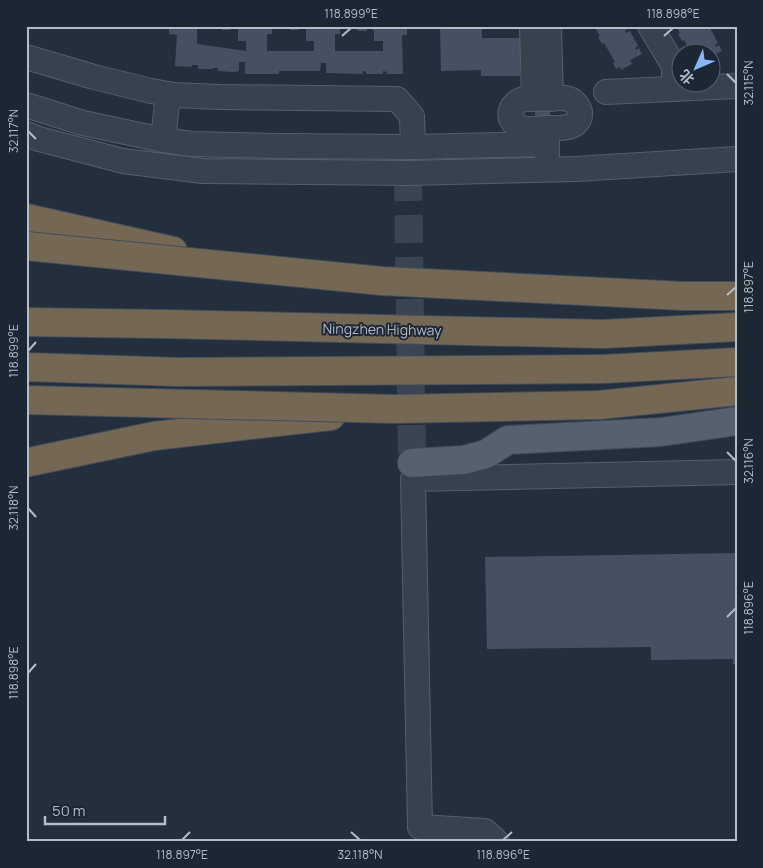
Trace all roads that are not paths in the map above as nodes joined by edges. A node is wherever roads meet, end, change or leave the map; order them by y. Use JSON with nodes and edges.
{"nodes":[{"id":1,"x":532,"y":26,"type":"edge"},
{"id":2,"x":549,"y":26,"type":"edge"},
{"id":3,"x":650,"y":26,"type":"edge"},
{"id":4,"x":26,"y":57,"type":"edge"},
{"id":5,"x":670,"y":59,"type":"edge"},
{"id":6,"x":737,"y":86,"type":"edge"},
{"id":7,"x":720,"y":87,"type":"edge"},
{"id":8,"x":670,"y":89,"type":"edge"},
{"id":9,"x":606,"y":92,"type":"dead end"},
{"id":10,"x":168,"y":94,"type":"junction"},
{"id":11,"x":542,"y":99,"type":"junction"},
{"id":12,"x":26,"y":105,"type":"edge"},
{"id":13,"x":26,"y":134,"type":"edge"},
{"id":14,"x":546,"y":136,"type":"junction"},
{"id":15,"x":163,"y":140,"type":"junction"},
{"id":16,"x":413,"y":147,"type":"junction"},
{"id":17,"x":737,"y":159,"type":"edge"},
{"id":18,"x":548,"y":169,"type":"junction"},
{"id":19,"x":26,"y":218,"type":"edge"},
{"id":20,"x":26,"y":246,"type":"edge"},
{"id":21,"x":242,"y":267,"type":"junction"},
{"id":22,"x":737,"y":296,"type":"edge"},
{"id":23,"x":26,"y":322,"type":"edge"},
{"id":24,"x":737,"y":327,"type":"edge"},
{"id":25,"x":737,"y":362,"type":"edge"},
{"id":26,"x":26,"y":367,"type":"edge"},
{"id":27,"x":737,"y":391,"type":"edge"},
{"id":28,"x":26,"y":400,"type":"edge"},
{"id":29,"x":394,"y":408,"type":"junction"},
{"id":30,"x":737,"y":421,"type":"edge"},
{"id":31,"x":26,"y":463,"type":"edge"},
{"id":32,"x":413,"y":471,"type":"junction"},
{"id":33,"x":737,"y":472,"type":"edge"},
{"id":34,"x":497,"y":842,"type":"edge"}],
"edges":[{"from":1,"to":11,"type":"street"},
{"from":2,"to":11,"type":"street"},
{"from":3,"to":5,"type":"street"},
{"from":4,"to":10,"type":"street"},
{"from":6,"to":7,"type":"street"},
{"from":8,"to":9,"type":"street"},
{"from":10,"to":15,"type":"street"},
{"from":10,"to":16,"type":"street"},
{"from":11,"to":14,"type":"street"},
{"from":11,"to":14,"type":"street"},
{"from":12,"to":15,"type":"street"},
{"from":13,"to":18,"type":"street"},
{"from":14,"to":16,"type":"street"},
{"from":14,"to":18,"type":"street"},
{"from":15,"to":16,"type":"street"},
{"from":17,"to":18,"type":"street"},
{"from":19,"to":21,"type":"highway","bridge":true},
{"from":20,"to":21,"type":"highway","bridge":true},
{"from":21,"to":22,"type":"highway","bridge":true},
{"from":23,"to":24,"type":"highway","name":"Ningzhen Highway","bridge":true},
{"from":25,"to":26,"type":"highway","bridge":true},
{"from":27,"to":29,"type":"highway","bridge":true},
{"from":28,"to":29,"type":"highway","bridge":true},
{"from":29,"to":31,"type":"highway","bridge":true},
{"from":30,"to":32,"type":"main road"},
{"from":32,"to":33,"type":"street"},
{"from":32,"to":34,"type":"street"}]}
